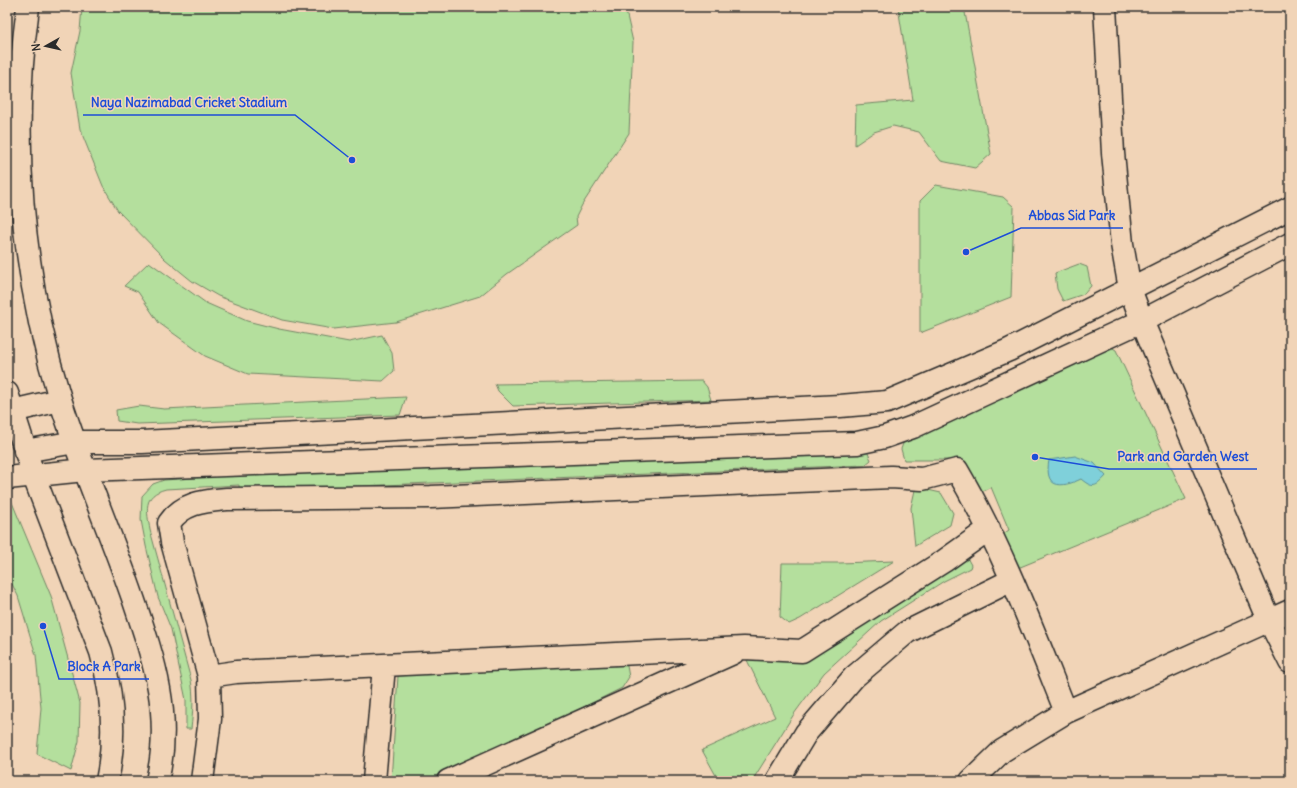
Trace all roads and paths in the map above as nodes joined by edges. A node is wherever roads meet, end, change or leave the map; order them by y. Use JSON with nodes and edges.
{"nodes":[{"id":1,"x":28,"y":7,"type":"edge"},
{"id":2,"x":1105,"y":7,"type":"edge"},
{"id":3,"x":1290,"y":208,"type":"edge"},
{"id":4,"x":1290,"y":244,"type":"edge"},
{"id":5,"x":1130,"y":289,"type":"junction"},
{"id":6,"x":1142,"y":321,"type":"junction"},
{"id":7,"x":60,"y":400,"type":"junction"},
{"id":8,"x":9,"y":407,"type":"edge"},
{"id":9,"x":75,"y":442,"type":"junction"},
{"id":10,"x":25,"y":450,"type":"junction"},
{"id":11,"x":85,"y":470,"type":"junction"},
{"id":12,"x":33,"y":474,"type":"junction"},
{"id":13,"x":7,"y":478,"type":"edge"},
{"id":14,"x":990,"y":530,"type":"junction"},
{"id":15,"x":1012,"y":580,"type":"junction"},
{"id":16,"x":1290,"y":611,"type":"edge"},
{"id":17,"x":1269,"y":620,"type":"junction"},
{"id":18,"x":744,"y":648,"type":"junction"},
{"id":19,"x":1290,"y":662,"type":"edge"},
{"id":20,"x":384,"y":666,"type":"junction"},
{"id":21,"x":209,"y":676,"type":"junction"},
{"id":22,"x":1066,"y":712,"type":"junction"},
{"id":23,"x":106,"y":781,"type":"edge"},
{"id":24,"x":157,"y":781,"type":"edge"},
{"id":25,"x":202,"y":781,"type":"edge"},
{"id":26,"x":374,"y":781,"type":"edge"},
{"id":27,"x":448,"y":781,"type":"edge"},
{"id":28,"x":777,"y":781,"type":"edge"},
{"id":29,"x":971,"y":781,"type":"edge"}],
"edges":[{"from":1,"to":7,"type":"street"},
{"from":2,"to":5,"type":"street"},
{"from":3,"to":5,"type":"street"},
{"from":4,"to":6,"type":"street"},
{"from":5,"to":6,"type":"street"},
{"from":5,"to":9,"type":"street"},
{"from":6,"to":11,"type":"street"},
{"from":6,"to":17,"type":"street"},
{"from":7,"to":8,"type":"street"},
{"from":7,"to":9,"type":"street"},
{"from":8,"to":10,"type":"street"},
{"from":9,"to":10,"type":"street"},
{"from":9,"to":11,"type":"street"},
{"from":10,"to":12,"type":"street"},
{"from":11,"to":12,"type":"street"},
{"from":11,"to":24,"type":"street"},
{"from":12,"to":13,"type":"street"},
{"from":12,"to":23,"type":"street"},
{"from":14,"to":15,"type":"street"},
{"from":14,"to":18,"type":"street"},
{"from":14,"to":21,"type":"street"},
{"from":15,"to":22,"type":"street"},
{"from":15,"to":28,"type":"street"},
{"from":16,"to":17,"type":"street"},
{"from":17,"to":19,"type":"street"},
{"from":17,"to":22,"type":"street"},
{"from":18,"to":20,"type":"street"},
{"from":18,"to":27,"type":"street"},
{"from":20,"to":21,"type":"street"},
{"from":20,"to":26,"type":"street"},
{"from":21,"to":25,"type":"street"},
{"from":22,"to":29,"type":"street"}]}
